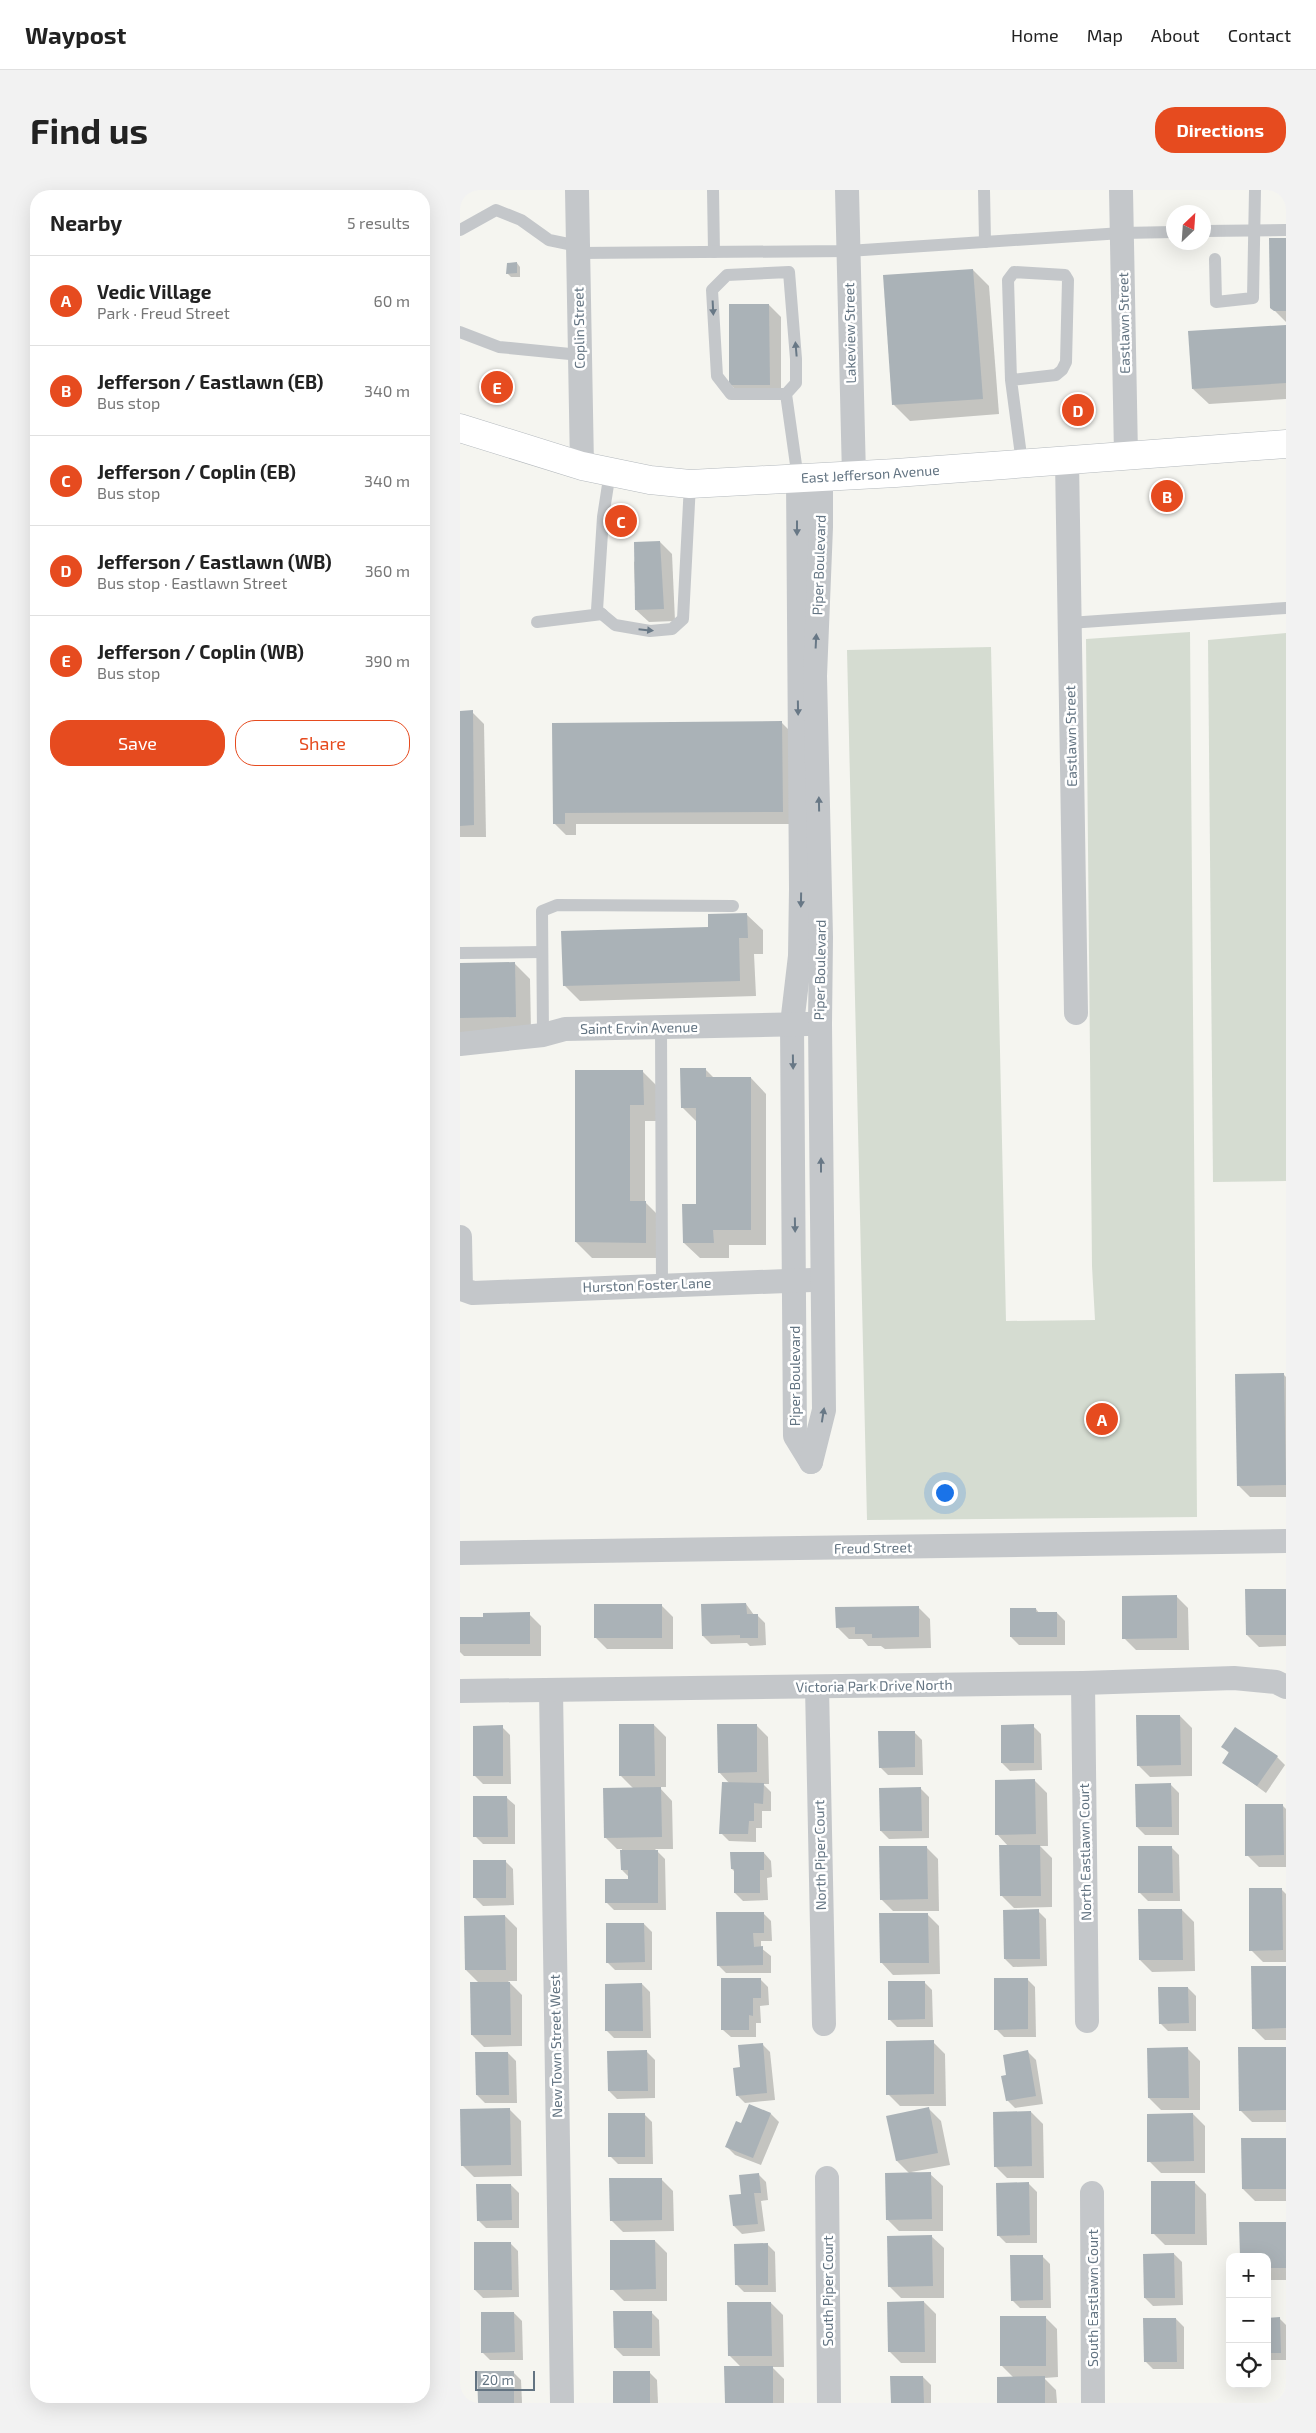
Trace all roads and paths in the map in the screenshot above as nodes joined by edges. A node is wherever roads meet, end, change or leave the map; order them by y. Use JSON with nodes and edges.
{"nodes":[{"id":1,"x":577,"y":190,"type":"edge"},
{"id":2,"x":713,"y":190,"type":"edge"},
{"id":3,"x":847,"y":190,"type":"edge"},
{"id":4,"x":984,"y":190,"type":"edge"},
{"id":5,"x":1121,"y":190,"type":"edge"},
{"id":6,"x":1255,"y":190,"type":"edge"},
{"id":7,"x":460,"y":230,"type":"edge"},
{"id":8,"x":1255,"y":230,"type":"junction"},
{"id":9,"x":1286,"y":230,"type":"edge"},
{"id":10,"x":1211,"y":231,"type":"edge"},
{"id":11,"x":1166,"y":232,"type":"edge"},
{"id":12,"x":1122,"y":233,"type":"junction"},
{"id":13,"x":985,"y":242,"type":"junction"},
{"id":14,"x":578,"y":250,"type":"junction"},
{"id":15,"x":848,"y":251,"type":"junction"},
{"id":16,"x":714,"y":252,"type":"junction"},
{"id":17,"x":1215,"y":259,"type":"dead end"},
{"id":18,"x":460,"y":332,"type":"edge"},
{"id":19,"x":580,"y":355,"type":"junction"},
{"id":20,"x":1011,"y":380,"type":"junction"},
{"id":21,"x":786,"y":394,"type":"junction"},
{"id":22,"x":460,"y":428,"type":"edge"},
{"id":23,"x":1286,"y":444,"type":"edge"},
{"id":24,"x":1126,"y":456,"type":"junction"},
{"id":25,"x":1066,"y":460,"type":"junction"},
{"id":26,"x":1022,"y":463,"type":"junction"},
{"id":27,"x":582,"y":466,"type":"junction"},
{"id":28,"x":610,"y":472,"type":"junction"},
{"id":29,"x":854,"y":476,"type":"junction"},
{"id":30,"x":809,"y":478,"type":"junction"},
{"id":31,"x":690,"y":484,"type":"junction"},
{"id":32,"x":1286,"y":608,"type":"edge"},
{"id":33,"x":602,"y":614,"type":"junction"},
{"id":34,"x":537,"y":622,"type":"dead end"},
{"id":35,"x":1069,"y":623,"type":"junction"},
{"id":36,"x":733,"y":906,"type":"dead end"},
{"id":37,"x":541,"y":952,"type":"junction"},
{"id":38,"x":460,"y":953,"type":"edge"},
{"id":39,"x":1076,"y":1013,"type":"dead end"},
{"id":40,"x":792,"y":1024,"type":"junction"},
{"id":41,"x":820,"y":1024,"type":"junction"},
{"id":42,"x":661,"y":1027,"type":"junction"},
{"id":43,"x":543,"y":1035,"type":"junction"},
{"id":44,"x":460,"y":1044,"type":"edge"},
{"id":45,"x":460,"y":1238,"type":"edge"},
{"id":46,"x":795,"y":1279,"type":"junction"},
{"id":47,"x":822,"y":1280,"type":"junction"},
{"id":48,"x":662,"y":1285,"type":"junction"},
{"id":49,"x":1286,"y":1541,"type":"edge"},
{"id":50,"x":460,"y":1553,"type":"edge"},
{"id":51,"x":1083,"y":1683,"type":"junction"},
{"id":52,"x":817,"y":1687,"type":"junction"},
{"id":53,"x":1286,"y":1687,"type":"edge"},
{"id":54,"x":551,"y":1690,"type":"junction"},
{"id":55,"x":460,"y":1691,"type":"edge"},
{"id":56,"x":1087,"y":2021,"type":"dead end"},
{"id":57,"x":824,"y":2024,"type":"dead end"},
{"id":58,"x":827,"y":2178,"type":"dead end"},
{"id":59,"x":1092,"y":2193,"type":"dead end"},
{"id":60,"x":562,"y":2403,"type":"edge"},
{"id":61,"x":829,"y":2403,"type":"edge"},
{"id":62,"x":1093,"y":2403,"type":"edge"}],
"edges":[{"from":1,"to":14,"type":"street","name":"Coplin Street"},
{"from":2,"to":16,"type":"lane"},
{"from":3,"to":15,"type":"street","name":"Lakeview Street"},
{"from":4,"to":13,"type":"lane"},
{"from":5,"to":12,"type":"street","name":"Eastlawn Street"},
{"from":6,"to":8,"type":"lane"},
{"from":7,"to":14,"type":"lane"},
{"from":8,"to":9,"type":"lane"},
{"from":8,"to":10,"type":"lane"},
{"from":8,"to":17,"type":"lane"},
{"from":11,"to":12,"type":"lane"},
{"from":12,"to":13,"type":"lane"},
{"from":12,"to":24,"type":"street","name":"Eastlawn Street"},
{"from":13,"to":15,"type":"lane"},
{"from":14,"to":16,"type":"lane"},
{"from":14,"to":19,"type":"street","name":"Coplin Street"},
{"from":15,"to":16,"type":"lane"},
{"from":15,"to":29,"type":"street","name":"Lakeview Street"},
{"from":18,"to":19,"type":"lane"},
{"from":19,"to":27,"type":"street","name":"Coplin Street"},
{"from":20,"to":20,"type":"lane"},
{"from":20,"to":26,"type":"lane"},
{"from":21,"to":21,"type":"lane","one_way":true},
{"from":21,"to":30,"type":"lane"},
{"from":22,"to":27,"type":"main road","name":"East Jefferson Avenue"},
{"from":23,"to":24,"type":"main road","name":"East Jefferson Avenue"},
{"from":24,"to":25,"type":"main road","name":"East Jefferson Avenue"},
{"from":25,"to":26,"type":"main road","name":"East Jefferson Avenue"},
{"from":25,"to":35,"type":"street","name":"Eastlawn Street"},
{"from":26,"to":29,"type":"main road","name":"East Jefferson Avenue"},
{"from":27,"to":28,"type":"main road","name":"East Jefferson Avenue"},
{"from":28,"to":31,"type":"main road","name":"East Jefferson Avenue"},
{"from":28,"to":33,"type":"lane"},
{"from":29,"to":30,"type":"main road","name":"East Jefferson Avenue"},
{"from":30,"to":31,"type":"main road","name":"East Jefferson Avenue"},
{"from":30,"to":40,"type":"street","name":"Piper Boulevard","one_way":true},
{"from":41,"to":30,"type":"street","name":"Piper Boulevard","one_way":true},
{"from":33,"to":31,"type":"lane","one_way":true},
{"from":32,"to":35,"type":"lane"},
{"from":33,"to":34,"type":"lane"},
{"from":35,"to":39,"type":"street","name":"Eastlawn Street"},
{"from":36,"to":37,"type":"lane"},
{"from":37,"to":38,"type":"lane"},
{"from":37,"to":43,"type":"lane"},
{"from":40,"to":41,"type":"street","name":"Saint Ervin Avenue"},
{"from":40,"to":42,"type":"street","name":"Saint Ervin Avenue"},
{"from":40,"to":46,"type":"street","name":"Piper Boulevard","one_way":true},
{"from":47,"to":41,"type":"street","name":"Piper Boulevard","one_way":true},
{"from":42,"to":43,"type":"street","name":"Saint Ervin Avenue"},
{"from":42,"to":48,"type":"lane"},
{"from":43,"to":44,"type":"street","name":"Saint Ervin Avenue"},
{"from":45,"to":48,"type":"street","name":"Hurston Foster Lane"},
{"from":46,"to":47,"type":"street","name":"Hurston Foster Lane"},
{"from":46,"to":47,"type":"street","name":"Piper Boulevard","one_way":true},
{"from":46,"to":48,"type":"street","name":"Hurston Foster Lane"},
{"from":49,"to":50,"type":"street","name":"Freud Street"},
{"from":51,"to":52,"type":"street","name":"Victoria Park Drive North"},
{"from":51,"to":53,"type":"street","name":"Victoria Park Drive North"},
{"from":51,"to":56,"type":"street","name":"North Eastlawn Court"},
{"from":52,"to":54,"type":"street","name":"Victoria Park Drive North"},
{"from":52,"to":57,"type":"street","name":"North Piper Court"},
{"from":54,"to":55,"type":"street","name":"Victoria Park Drive North"},
{"from":54,"to":60,"type":"street","name":"New Town Street West"},
{"from":58,"to":61,"type":"street","name":"South Piper Court"},
{"from":59,"to":62,"type":"street","name":"South Eastlawn Court"}]}
